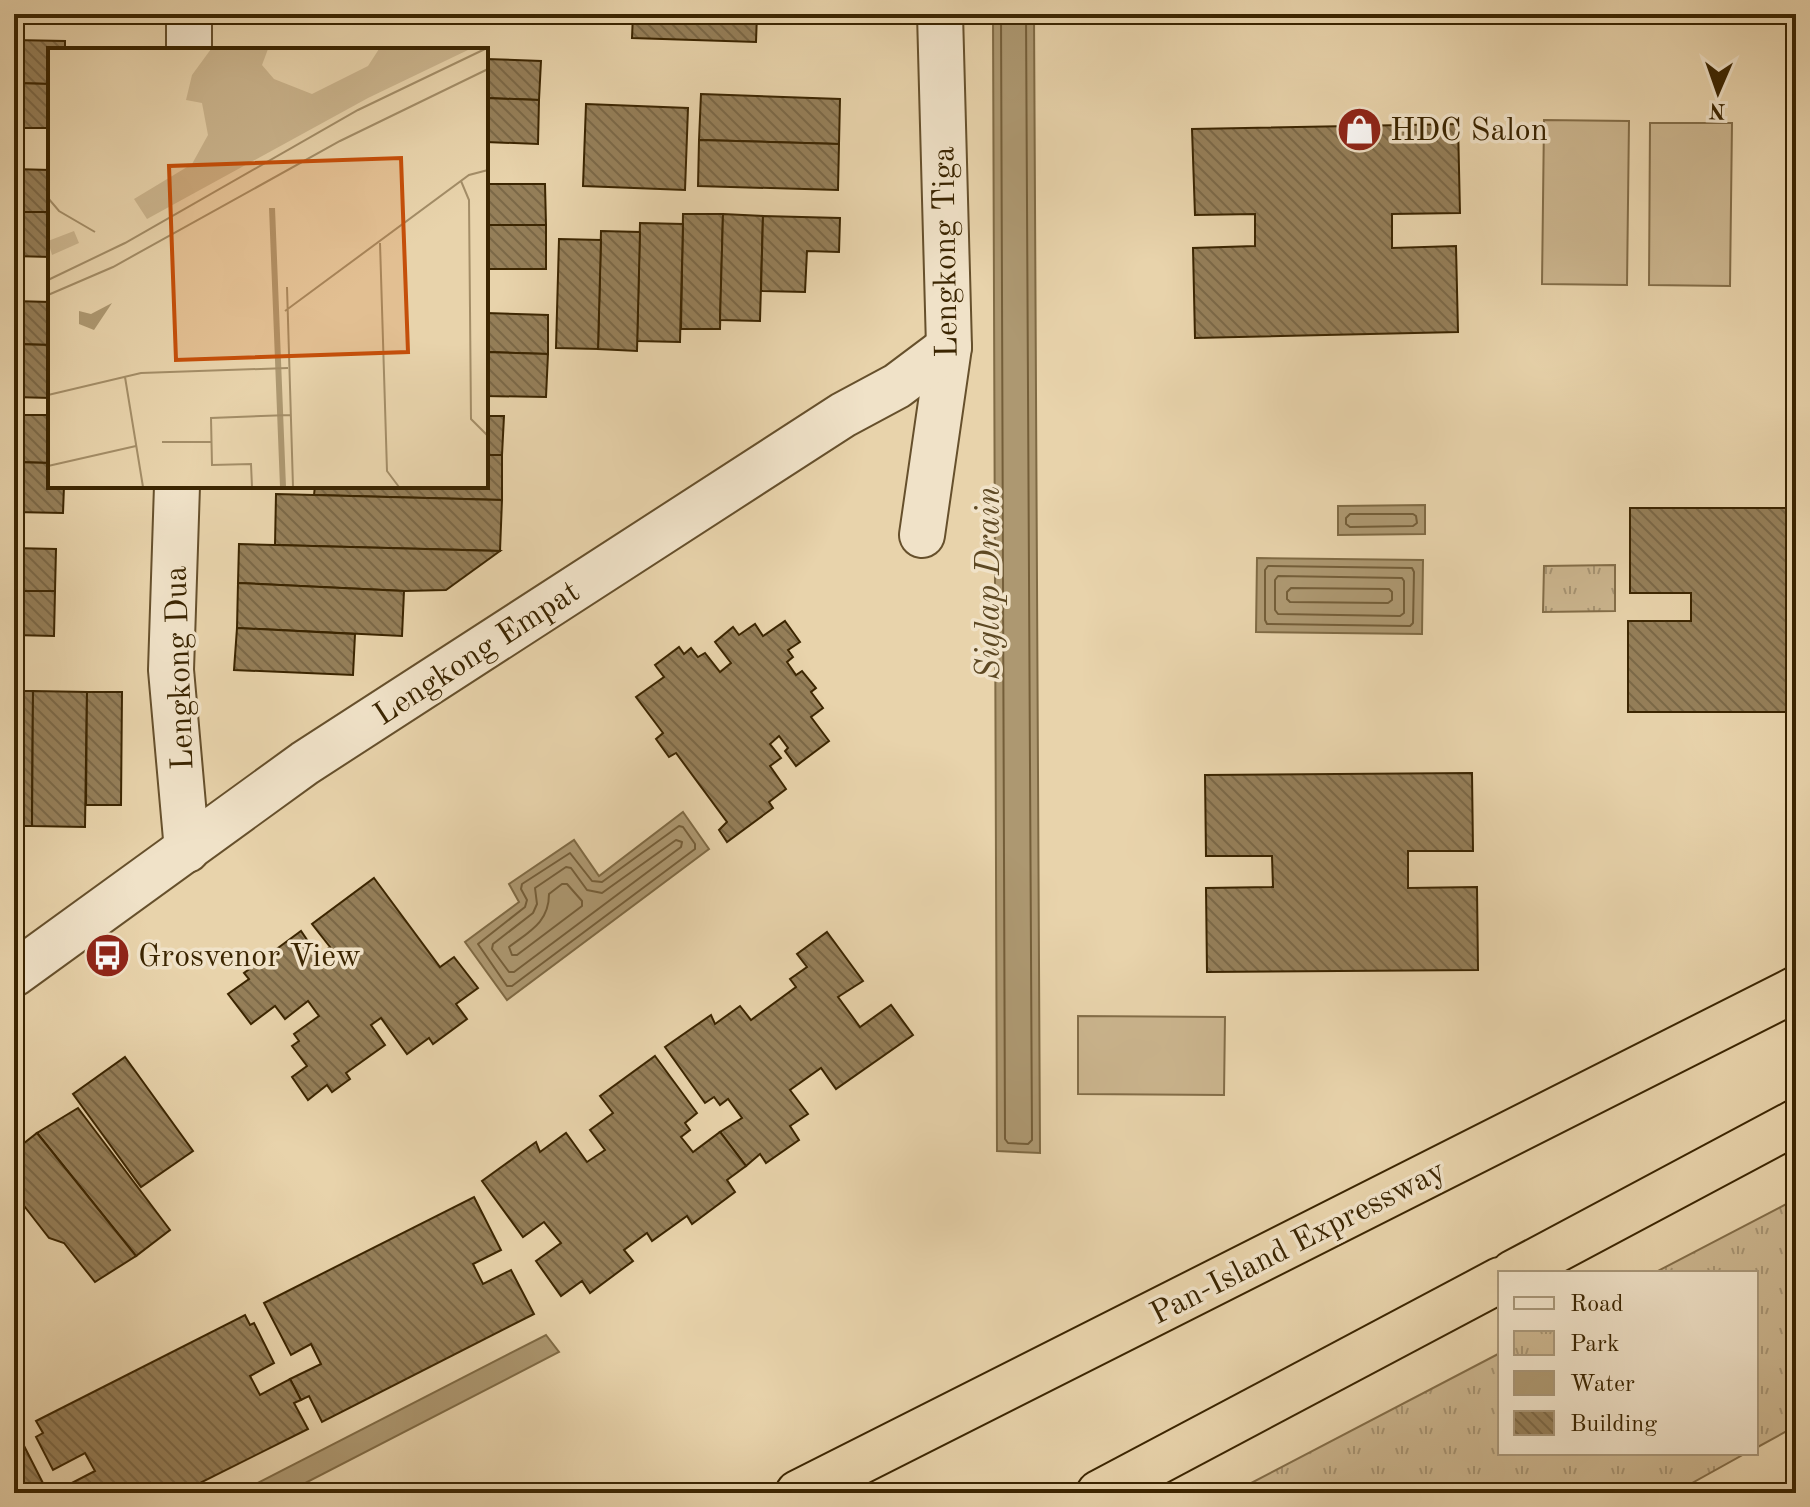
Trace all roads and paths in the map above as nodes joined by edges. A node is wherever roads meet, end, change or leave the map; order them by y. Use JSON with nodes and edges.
{"nodes":[{"id":1,"x":189,"y":14,"type":"edge"},
{"id":2,"x":940,"y":14,"type":"edge"},
{"id":3,"x":189,"y":48,"type":"edge"},
{"id":4,"x":949,"y":347,"type":"junction"},
{"id":5,"x":177,"y":488,"type":"edge"},
{"id":6,"x":922,"y":535,"type":"dead end"},
{"id":7,"x":187,"y":850,"type":"junction"},
{"id":8,"x":14,"y":974,"type":"edge"},
{"id":9,"x":1796,"y":989,"type":"edge"},
{"id":10,"x":1796,"y":1122,"type":"edge"},
{"id":11,"x":1517,"y":1271,"type":"edge"},
{"id":12,"x":1498,"y":1281,"type":"edge"},
{"id":13,"x":798,"y":1493,"type":"edge"},
{"id":14,"x":1099,"y":1493,"type":"edge"}],
"edges":[{"from":1,"to":3,"type":"street"},
{"from":2,"to":4,"type":"street","name":"Lengkong Tiga"},
{"from":4,"to":6,"type":"street","name":"Lengkong Tiga"},
{"from":4,"to":7,"type":"street","name":"Lengkong Empat"},
{"from":5,"to":7,"type":"street","name":"Lengkong Dua"},
{"from":7,"to":8,"type":"street","name":"Lengkong Empat"},
{"from":9,"to":13,"type":"highway","name":"Pan-Island Expressway"},
{"from":10,"to":11,"type":"highway"},
{"from":12,"to":14,"type":"highway"}]}
